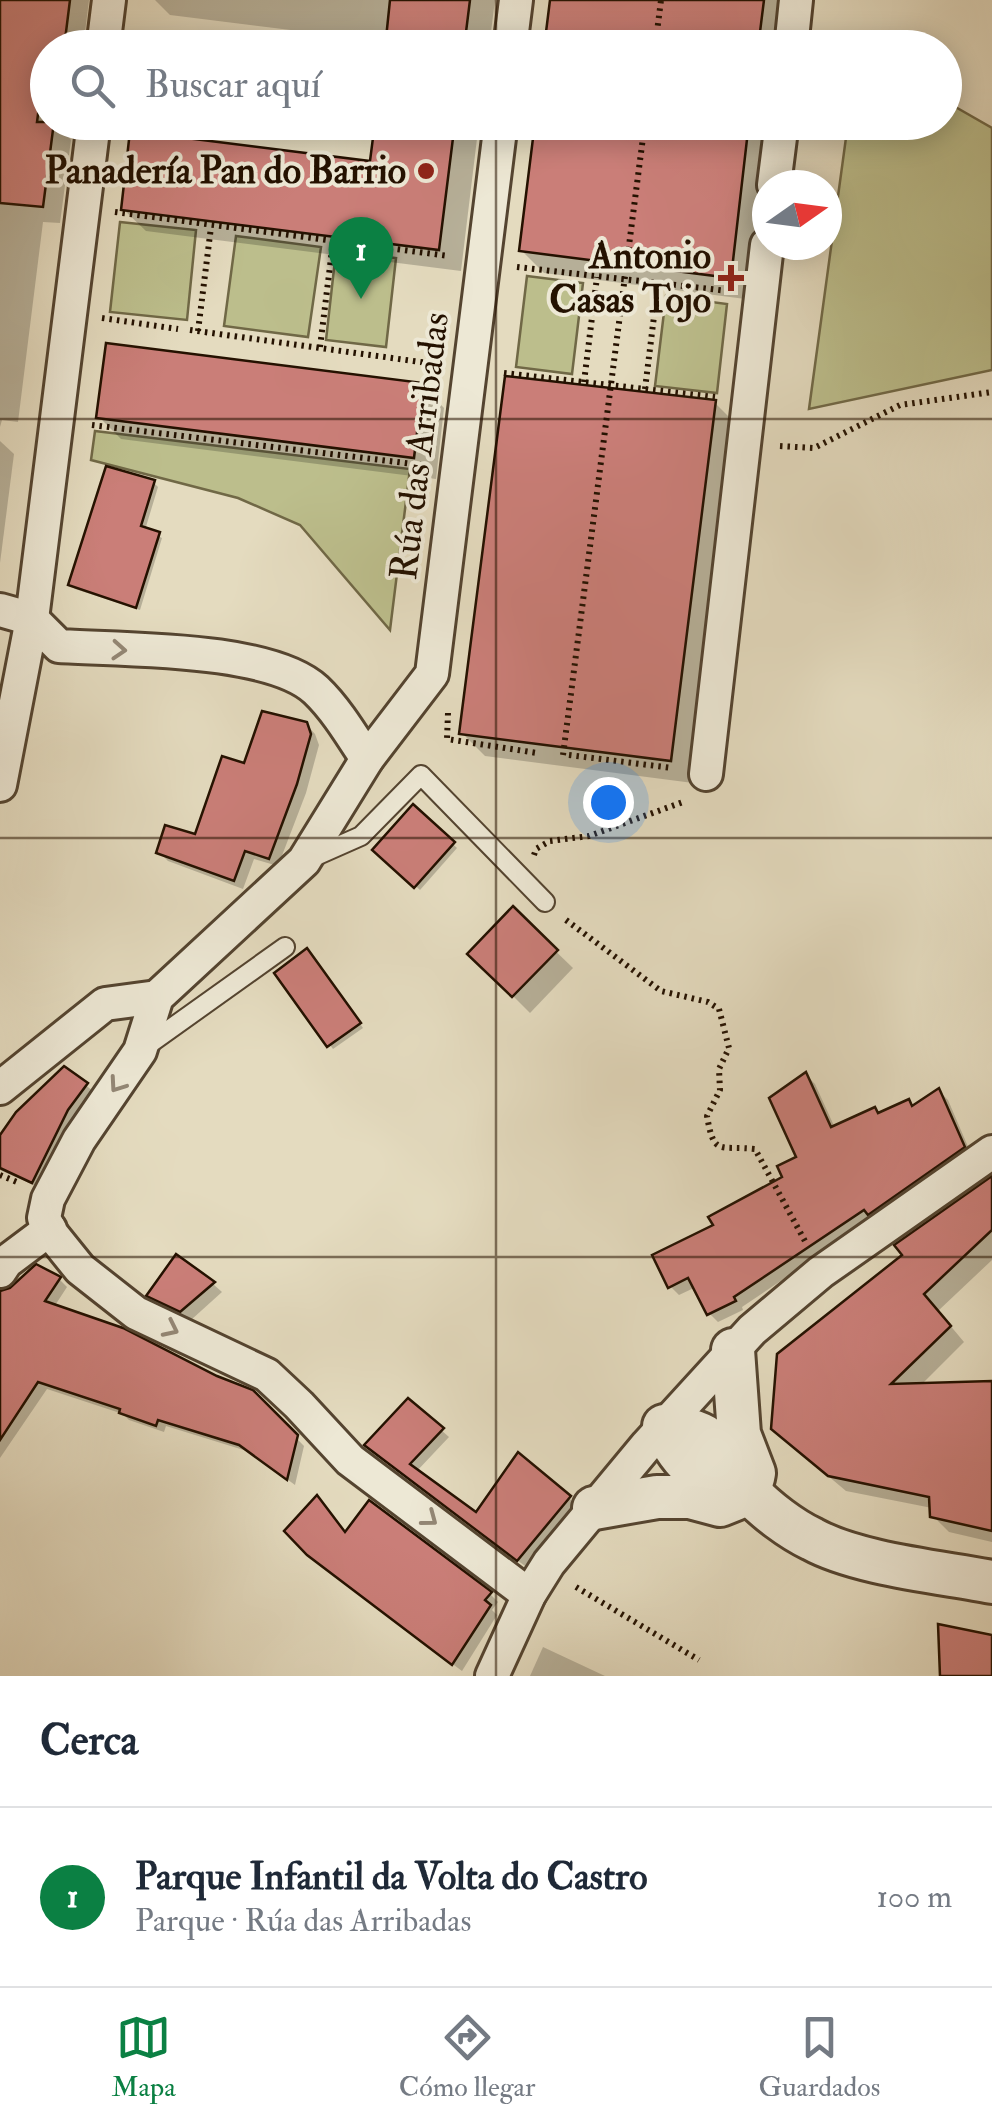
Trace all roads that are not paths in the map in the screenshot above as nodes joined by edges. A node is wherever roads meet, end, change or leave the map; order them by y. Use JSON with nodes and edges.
{"nodes":[{"id":1,"x":109,"y":0,"type":"edge"},
{"id":2,"x":516,"y":0,"type":"edge"},
{"id":3,"x":796,"y":0,"type":"edge"},
{"id":4,"x":105,"y":30,"type":"edge"},
{"id":5,"x":512,"y":30,"type":"edge"},
{"id":6,"x":792,"y":30,"type":"edge"},
{"id":7,"x":92,"y":140,"type":"edge"},
{"id":8,"x":498,"y":140,"type":"edge"},
{"id":9,"x":780,"y":140,"type":"edge"},
{"id":10,"x":776,"y":170,"type":"edge"},
{"id":11,"x":765,"y":260,"type":"edge"},
{"id":12,"x":0,"y":610,"type":"edge"},
{"id":13,"x":32,"y":619,"type":"junction"},
{"id":14,"x":367,"y":759,"type":"junction"},
{"id":15,"x":693,"y":771,"type":"road end"},
{"id":16,"x":0,"y":786,"type":"edge"},
{"id":17,"x":304,"y":861,"type":"junction"},
{"id":18,"x":545,"y":902,"type":"road end"},
{"id":19,"x":284,"y":947,"type":"dead end"},
{"id":20,"x":157,"y":998,"type":"junction"},
{"id":21,"x":140,"y":1050,"type":"junction"},
{"id":22,"x":0,"y":1088,"type":"edge"},
{"id":23,"x":992,"y":1152,"type":"edge"},
{"id":24,"x":50,"y":1229,"type":"junction"},
{"id":25,"x":0,"y":1271,"type":"edge"},
{"id":26,"x":733,"y":1350,"type":"junction"},
{"id":27,"x":664,"y":1426,"type":"junction"},
{"id":28,"x":750,"y":1494,"type":"junction"},
{"id":29,"x":594,"y":1508,"type":"junction"},
{"id":30,"x":992,"y":1582,"type":"edge"},
{"id":31,"x":529,"y":1596,"type":"junction"},
{"id":32,"x":492,"y":1676,"type":"edge"}],
"edges":[{"from":1,"to":4,"type":"street"},
{"from":2,"to":5,"type":"street"},
{"from":3,"to":6,"type":"street"},
{"from":7,"to":13,"type":"street"},
{"from":8,"to":14,"type":"street","name":"Rúa das Arribadas"},
{"from":9,"to":10,"type":"street"},
{"from":11,"to":15,"type":"street"},
{"from":12,"to":13,"type":"street"},
{"from":13,"to":14,"type":"street","one_way":true},
{"from":13,"to":16,"type":"street"},
{"from":14,"to":17,"type":"street","name":"Rúa das Arribadas"},
{"from":17,"to":18,"type":"lane"},
{"from":17,"to":20,"type":"street","name":"Rúa das Arribadas"},
{"from":19,"to":21,"type":"lane"},
{"from":20,"to":21,"type":"street"},
{"from":20,"to":22,"type":"street"},
{"from":21,"to":24,"type":"street","one_way":true},
{"from":23,"to":26,"type":"street"},
{"from":24,"to":25,"type":"street"},
{"from":24,"to":31,"type":"street","one_way":true},
{"from":26,"to":27,"type":"street"},
{"from":26,"to":28,"type":"street"},
{"from":27,"to":28,"type":"street"},
{"from":27,"to":29,"type":"street"},
{"from":28,"to":29,"type":"street"},
{"from":28,"to":30,"type":"street"},
{"from":29,"to":31,"type":"street"},
{"from":31,"to":32,"type":"street"}]}
